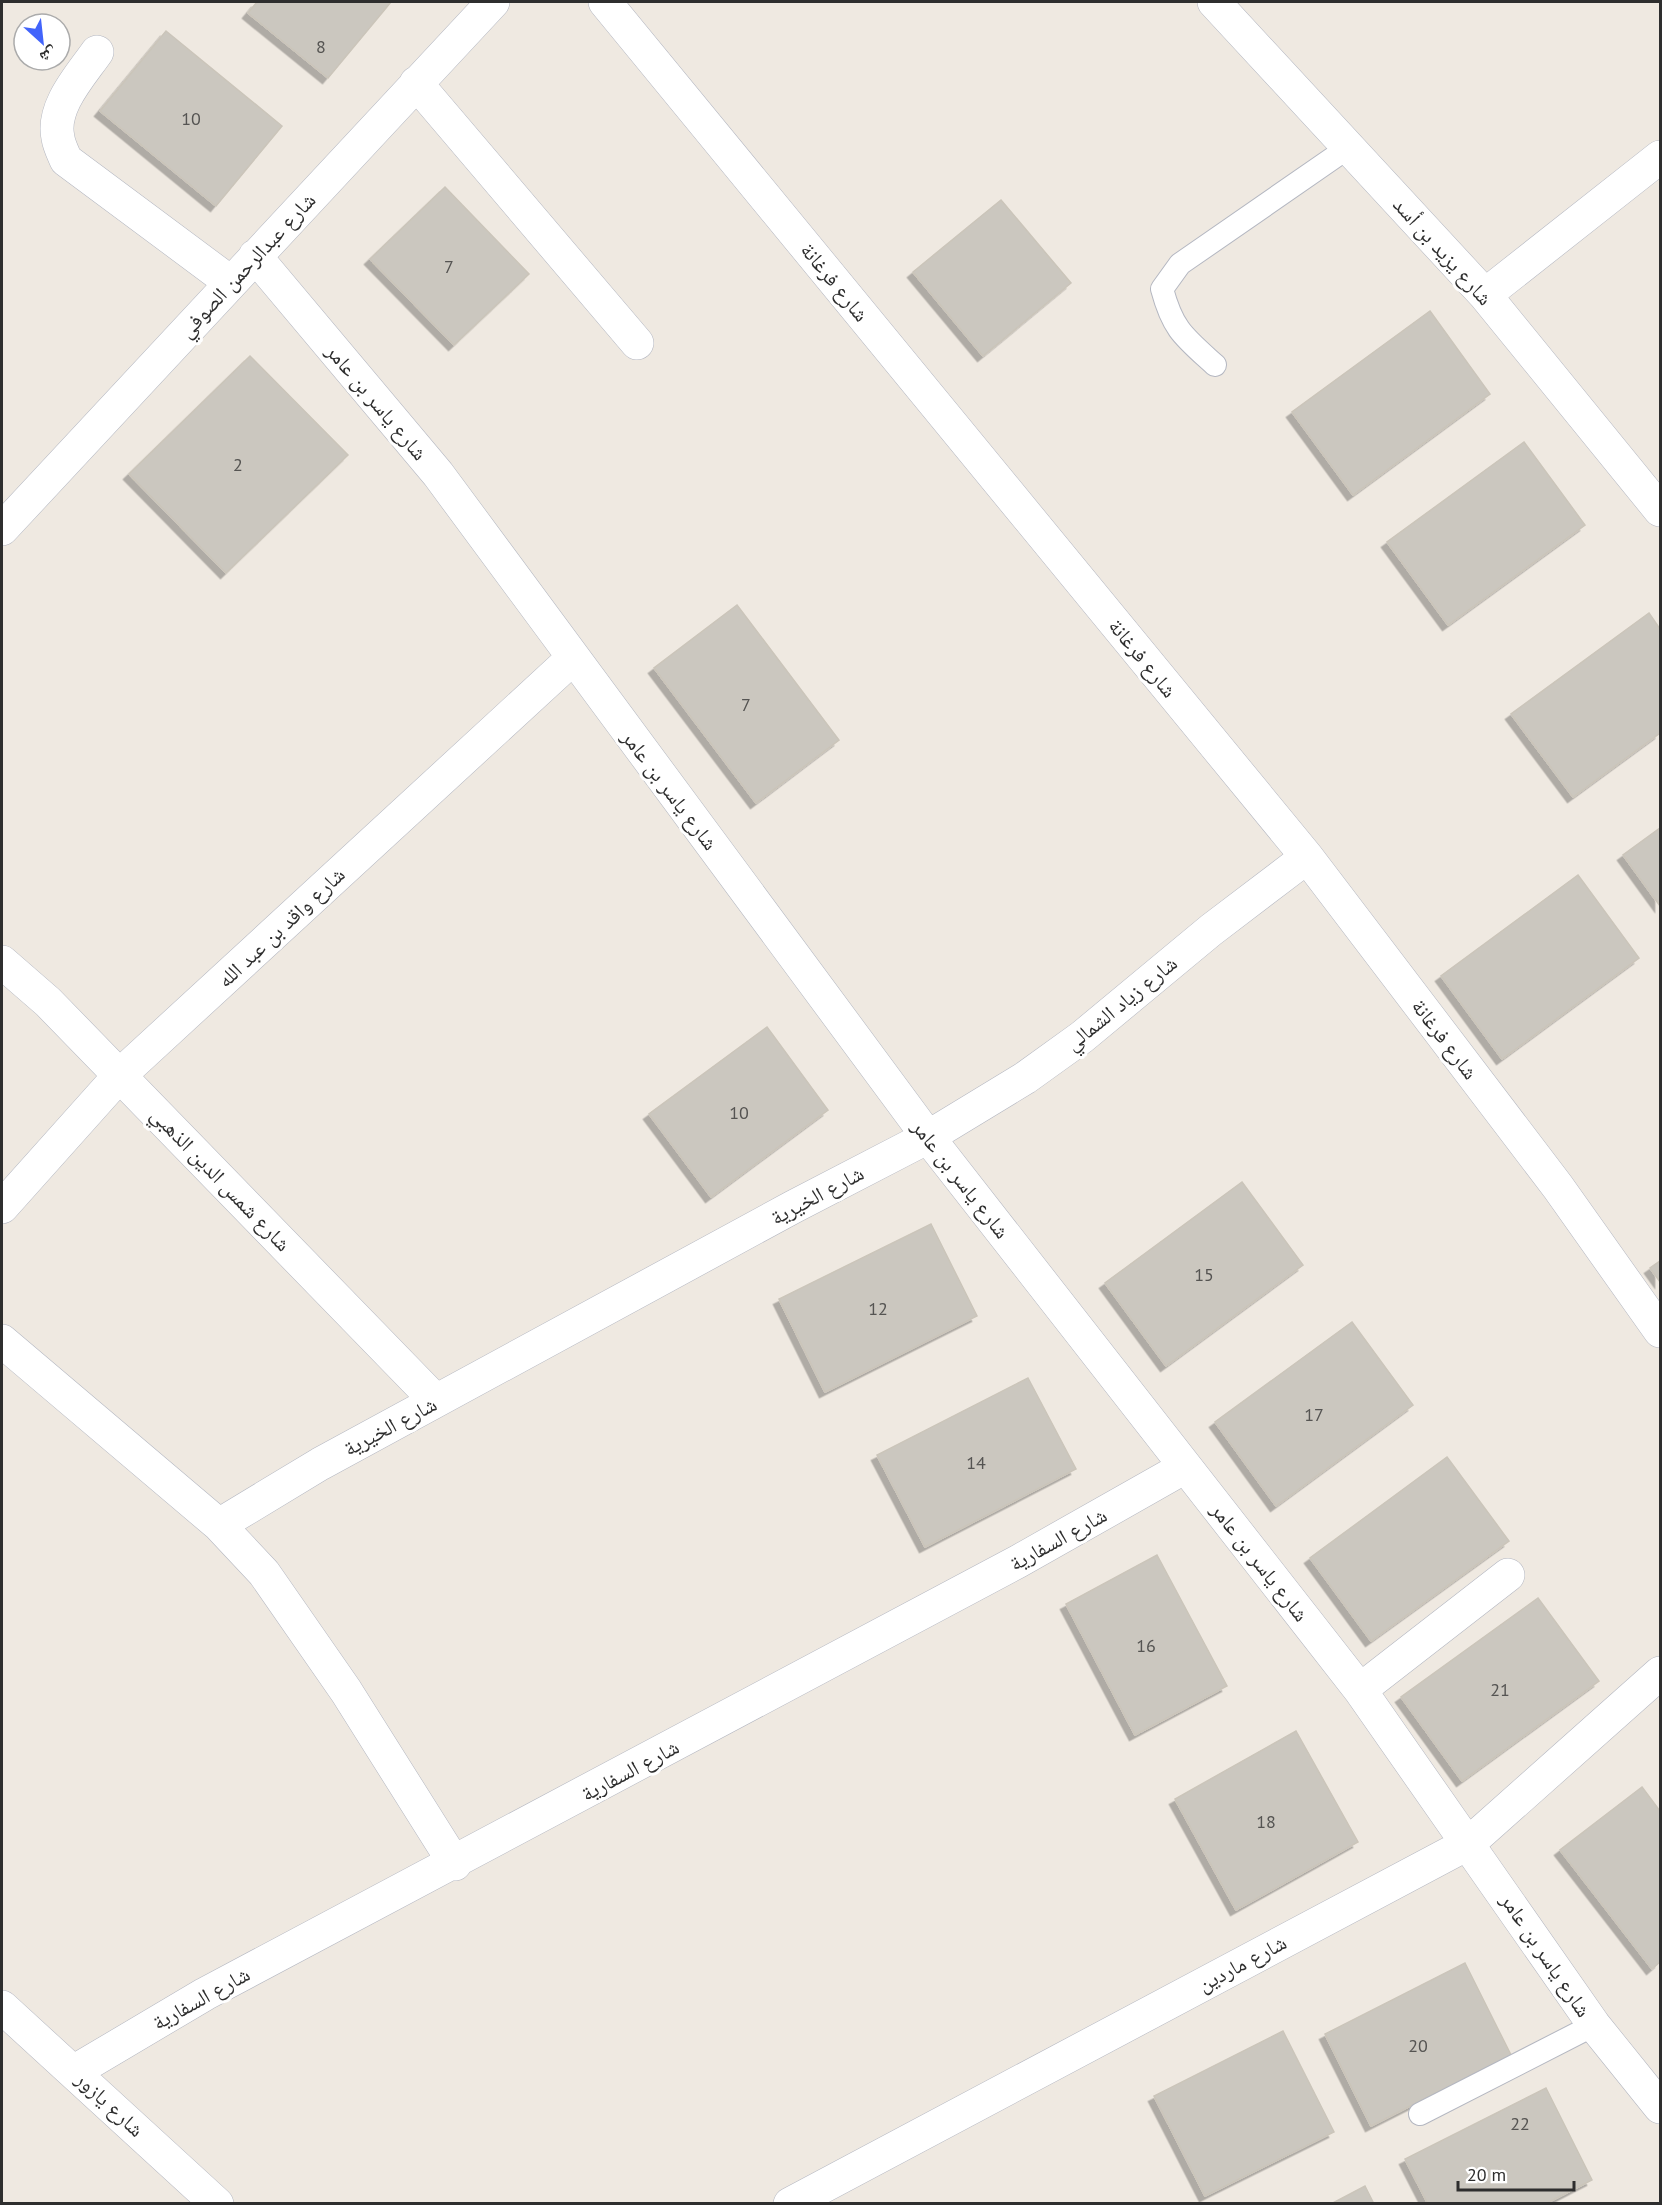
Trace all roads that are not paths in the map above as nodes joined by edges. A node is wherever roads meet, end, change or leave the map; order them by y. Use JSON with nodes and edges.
{"nodes":[{"id":1,"x":493,"y":2,"type":"edge"},
{"id":2,"x":604,"y":2,"type":"edge"},
{"id":3,"x":1214,"y":2,"type":"edge"},
{"id":4,"x":97,"y":52,"type":"dead end"},
{"id":5,"x":416,"y":83,"type":"junction"},
{"id":6,"x":1349,"y":147,"type":"junction"},
{"id":7,"x":1660,"y":157,"type":"edge"},
{"id":8,"x":255,"y":256,"type":"junction"},
{"id":9,"x":230,"y":282,"type":"junction"},
{"id":10,"x":1485,"y":295,"type":"junction"},
{"id":11,"x":638,"y":343,"type":"dead end"},
{"id":12,"x":1215,"y":364,"type":"dead end"},
{"id":13,"x":1660,"y":510,"type":"edge"},
{"id":14,"x":2,"y":529,"type":"edge"},
{"id":15,"x":573,"y":658,"type":"junction"},
{"id":16,"x":1307,"y":857,"type":"junction"},
{"id":17,"x":2,"y":962,"type":"edge"},
{"id":18,"x":120,"y":1075,"type":"junction"},
{"id":19,"x":928,"y":1137,"type":"junction"},
{"id":20,"x":2,"y":1207,"type":"edge"},
{"id":21,"x":1660,"y":1331,"type":"edge"},
{"id":22,"x":2,"y":1341,"type":"edge"},
{"id":23,"x":436,"y":1401,"type":"junction"},
{"id":24,"x":1185,"y":1467,"type":"junction"},
{"id":25,"x":219,"y":1525,"type":"junction"},
{"id":26,"x":1508,"y":1575,"type":"dead end"},
{"id":27,"x":1660,"y":1673,"type":"edge"},
{"id":28,"x":1360,"y":1689,"type":"junction"},
{"id":29,"x":1469,"y":1843,"type":"junction"},
{"id":30,"x":455,"y":1864,"type":"junction"},
{"id":31,"x":2,"y":2007,"type":"edge"},
{"id":32,"x":1594,"y":2025,"type":"junction"},
{"id":33,"x":75,"y":2071,"type":"junction"},
{"id":34,"x":1660,"y":2107,"type":"edge"},
{"id":35,"x":1420,"y":2114,"type":"dead end"},
{"id":36,"x":217,"y":2204,"type":"edge"},
{"id":37,"x":790,"y":2204,"type":"edge"}],
"edges":[{"from":1,"to":5,"type":"street","name":"شارع عبدالرحمن الصوفي"},
{"from":2,"to":16,"type":"street","name":"شارع فرغانة"},
{"from":3,"to":6,"type":"street","name":"شارع يزيد بن أسد"},
{"from":4,"to":9,"type":"street"},
{"from":5,"to":8,"type":"street","name":"شارع عبدالرحمن الصوفي"},
{"from":5,"to":11,"type":"street"},
{"from":6,"to":10,"type":"street","name":"شارع يزيد بن أسد"},
{"from":6,"to":12,"type":"lane"},
{"from":7,"to":10,"type":"street"},
{"from":8,"to":9,"type":"street","name":"شارع عبدالرحمن الصوفي"},
{"from":8,"to":15,"type":"street","name":"شارع ياسر بن عامر"},
{"from":9,"to":14,"type":"street","name":"شارع عبدالرحمن الصوفي"},
{"from":10,"to":13,"type":"street","name":"شارع يزيد بن أسد"},
{"from":15,"to":18,"type":"street","name":"شارع واقد بن عبد الله"},
{"from":15,"to":19,"type":"street","name":"شارع ياسر بن عامر"},
{"from":16,"to":19,"type":"street","name":"شارع زياد الشمالي"},
{"from":16,"to":21,"type":"street","name":"شارع فرغانة"},
{"from":17,"to":18,"type":"street","name":"شارع شمس الدين الذهبي"},
{"from":18,"to":20,"type":"street","name":"شارع واقد بن عبد الله"},
{"from":18,"to":23,"type":"street","name":"شارع شمس الدين الذهبي"},
{"from":19,"to":23,"type":"street","name":"شارع الخيرية"},
{"from":19,"to":24,"type":"street","name":"شارع ياسر بن عامر"},
{"from":22,"to":25,"type":"street"},
{"from":23,"to":25,"type":"street","name":"شارع الخيرية"},
{"from":24,"to":28,"type":"street","name":"شارع ياسر بن عامر"},
{"from":24,"to":30,"type":"street","name":"شارع السفارية"},
{"from":25,"to":30,"type":"street"},
{"from":26,"to":28,"type":"street"},
{"from":27,"to":29,"type":"street","name":"شارع ماردين"},
{"from":28,"to":29,"type":"street","name":"شارع ياسر بن عامر"},
{"from":29,"to":32,"type":"street","name":"شارع ياسر بن عامر"},
{"from":29,"to":37,"type":"street","name":"شارع ماردين"},
{"from":30,"to":33,"type":"street","name":"شارع السفارية"},
{"from":31,"to":33,"type":"street","name":"شارع يازور"},
{"from":32,"to":34,"type":"street","name":"شارع ياسر بن عامر"},
{"from":32,"to":35,"type":"lane"},
{"from":33,"to":36,"type":"street","name":"شارع يازور"}]}
